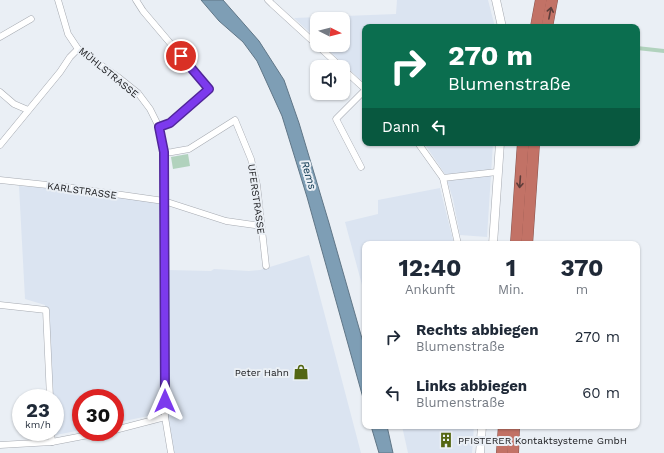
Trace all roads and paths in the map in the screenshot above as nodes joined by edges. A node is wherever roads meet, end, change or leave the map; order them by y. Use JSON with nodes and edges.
{"nodes":[{"id":1,"x":58,"y":0,"type":"edge"},
{"id":2,"x":136,"y":0,"type":"edge"},
{"id":3,"x":268,"y":0,"type":"edge"},
{"id":4,"x":496,"y":0,"type":"edge"},
{"id":5,"x":541,"y":0,"type":"edge"},
{"id":6,"x":552,"y":0,"type":"edge"},
{"id":7,"x":30,"y":20,"type":"dead end"},
{"id":8,"x":501,"y":24,"type":"edge"},
{"id":9,"x":537,"y":24,"type":"edge"},
{"id":10,"x":548,"y":24,"type":"edge"},
{"id":11,"x":0,"y":37,"type":"edge"},
{"id":12,"x":78,"y":48,"type":"junction"},
{"id":13,"x":333,"y":60,"type":"edge"},
{"id":14,"x":350,"y":75,"type":"edge"},
{"id":15,"x":362,"y":86,"type":"edge"},
{"id":16,"x":0,"y":92,"type":"edge"},
{"id":17,"x":362,"y":92,"type":"edge"},
{"id":18,"x":28,"y":110,"type":"junction"},
{"id":19,"x":159,"y":127,"type":"junction"},
{"id":20,"x":0,"y":145,"type":"edge"},
{"id":21,"x":420,"y":146,"type":"edge"},
{"id":22,"x":500,"y":146,"type":"edge"},
{"id":23,"x":523,"y":146,"type":"edge"},
{"id":24,"x":534,"y":146,"type":"edge"},
{"id":25,"x":164,"y":152,"type":"junction"},
{"id":26,"x":361,"y":167,"type":"dead end"},
{"id":27,"x":497,"y":172,"type":"junction"},
{"id":28,"x":443,"y":178,"type":"junction"},
{"id":29,"x":0,"y":180,"type":"edge"},
{"id":30,"x":164,"y":201,"type":"junction"},
{"id":31,"x":261,"y":226,"type":"junction"},
{"id":32,"x":457,"y":241,"type":"edge"},
{"id":33,"x":493,"y":241,"type":"edge"},
{"id":34,"x":516,"y":241,"type":"edge"},
{"id":35,"x":527,"y":241,"type":"edge"},
{"id":36,"x":266,"y":266,"type":"dead end"},
{"id":37,"x":0,"y":305,"type":"edge"},
{"id":38,"x":50,"y":389,"type":"edge"},
{"id":39,"x":165,"y":417,"type":"junction"},
{"id":40,"x":124,"y":428,"type":"edge"},
{"id":41,"x":482,"y":429,"type":"edge"},
{"id":42,"x":504,"y":429,"type":"edge"},
{"id":43,"x":514,"y":429,"type":"edge"},
{"id":44,"x":72,"y":438,"type":"edge"},
{"id":45,"x":52,"y":442,"type":"joint"},
{"id":46,"x":0,"y":445,"type":"edge"},
{"id":47,"x":171,"y":453,"type":"edge"},
{"id":48,"x":480,"y":453,"type":"edge"},
{"id":49,"x":502,"y":453,"type":"edge"},
{"id":50,"x":513,"y":453,"type":"edge"}],
"edges":[{"from":1,"to":12,"type":"street","name":"MÜHLSTRASSE"},
{"from":2,"to":19,"type":"street"},
{"from":3,"to":13,"type":"street"},
{"from":4,"to":8,"type":"street"},
{"from":5,"to":9,"type":"highway"},
{"from":10,"to":6,"type":"highway","one_way":true},
{"from":7,"to":11,"type":"street"},
{"from":12,"to":18,"type":"street"},
{"from":12,"to":19,"type":"street","name":"MÜHLSTRASSE"},
{"from":14,"to":15,"type":"street"},
{"from":16,"to":18,"type":"street"},
{"from":17,"to":26,"type":"street"},
{"from":18,"to":20,"type":"street"},
{"from":19,"to":25,"type":"street","name":"MÜHLSTRASSE"},
{"from":21,"to":28,"type":"street"},
{"from":22,"to":27,"type":"street"},
{"from":23,"to":34,"type":"highway","one_way":true},
{"from":24,"to":35,"type":"highway"},
{"from":25,"to":30,"type":"street","name":"MÜHLSTRASSE"},
{"from":25,"to":31,"type":"street","name":"UFERSTRASSE"},
{"from":27,"to":28,"type":"street"},
{"from":27,"to":33,"type":"street"},
{"from":28,"to":32,"type":"street"},
{"from":29,"to":30,"type":"street","name":"KARLSTRASSE"},
{"from":30,"to":31,"type":"street","name":"KARLSTRASSE"},
{"from":30,"to":39,"type":"street","name":"MÜHLSTRASSE"},
{"from":31,"to":36,"type":"street","name":"UFERSTRASSE"},
{"from":37,"to":38,"type":"street"},
{"from":39,"to":40,"type":"street"},
{"from":39,"to":47,"type":"street","name":"MÜHLSTRASSE"},
{"from":41,"to":48,"type":"street"},
{"from":42,"to":49,"type":"highway"},
{"from":43,"to":50,"type":"highway"},
{"from":44,"to":45,"type":"street"},
{"from":45,"to":46,"type":"street"}]}
